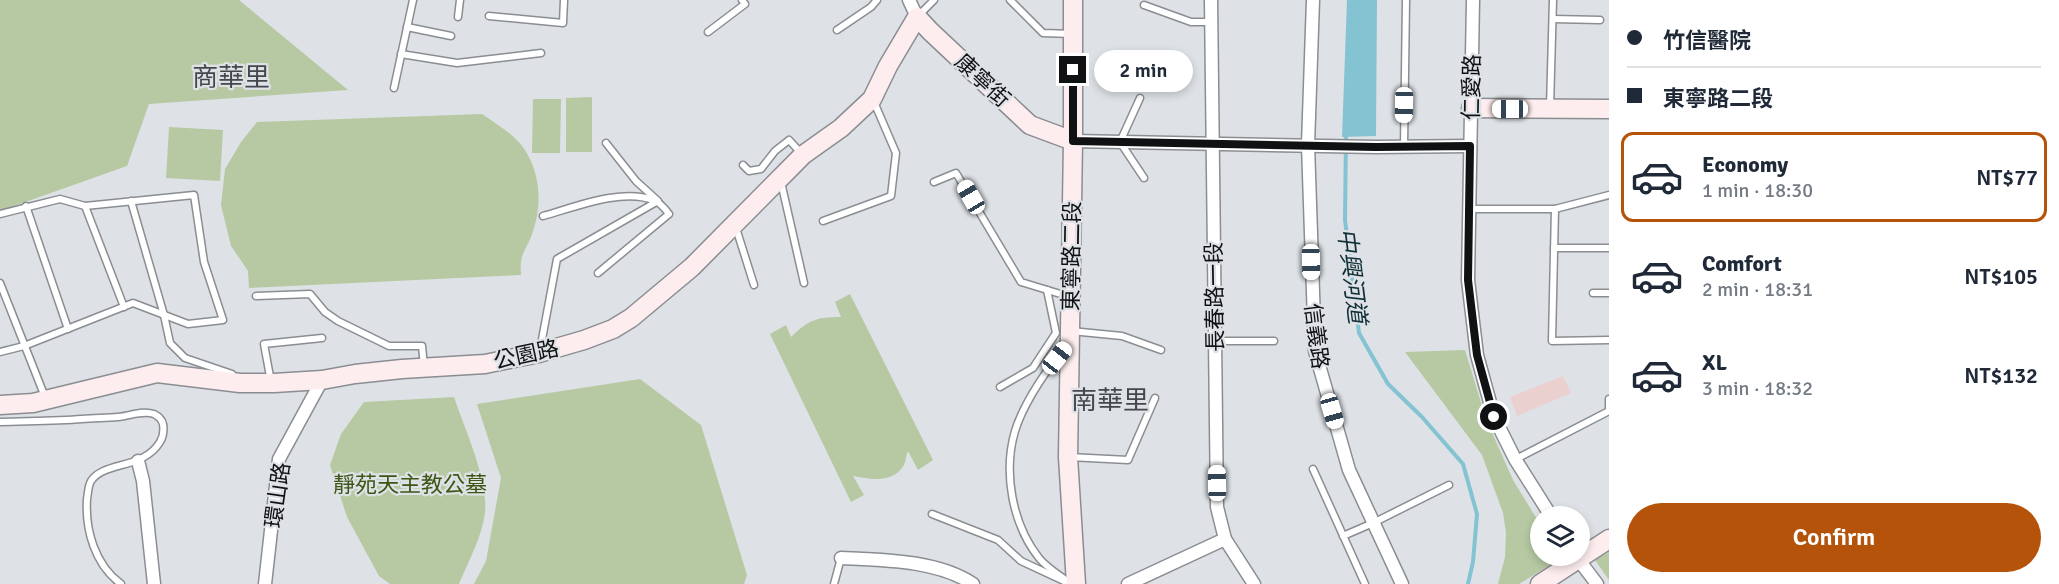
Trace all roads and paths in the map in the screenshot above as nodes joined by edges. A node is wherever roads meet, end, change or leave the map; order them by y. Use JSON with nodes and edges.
{"nodes":[{"id":1,"x":413,"y":0,"type":"edge"},
{"id":2,"x":460,"y":0,"type":"edge"},
{"id":3,"x":564,"y":0,"type":"edge"},
{"id":4,"x":877,"y":0,"type":"edge"},
{"id":5,"x":909,"y":0,"type":"edge"},
{"id":6,"x":934,"y":0,"type":"edge"},
{"id":7,"x":1010,"y":0,"type":"edge"},
{"id":8,"x":1073,"y":0,"type":"edge"},
{"id":9,"x":1211,"y":0,"type":"edge"},
{"id":10,"x":1313,"y":0,"type":"edge"},
{"id":11,"x":1406,"y":0,"type":"edge"},
{"id":12,"x":1473,"y":0,"type":"edge"},
{"id":13,"x":1553,"y":0,"type":"edge"},
{"id":14,"x":746,"y":1,"type":"edge"},
{"id":15,"x":1144,"y":5,"type":"dead end"},
{"id":16,"x":489,"y":16,"type":"dead end"},
{"id":17,"x":458,"y":17,"type":"dead end"},
{"id":18,"x":917,"y":17,"type":"junction"},
{"id":19,"x":1552,"y":19,"type":"junction"},
{"id":20,"x":1600,"y":20,"type":"dead end"},
{"id":21,"x":1211,"y":21,"type":"junction"},
{"id":22,"x":407,"y":27,"type":"junction"},
{"id":23,"x":837,"y":30,"type":"dead end"},
{"id":24,"x":708,"y":32,"type":"dead end"},
{"id":25,"x":1073,"y":34,"type":"junction"},
{"id":26,"x":451,"y":36,"type":"dead end"},
{"id":27,"x":541,"y":53,"type":"dead end"},
{"id":28,"x":401,"y":54,"type":"junction"},
{"id":29,"x":394,"y":88,"type":"dead end"},
{"id":30,"x":1140,"y":98,"type":"dead end"},
{"id":31,"x":872,"y":99,"type":"junction"},
{"id":32,"x":1471,"y":108,"type":"junction"},
{"id":33,"x":1550,"y":109,"type":"junction"},
{"id":34,"x":1609,"y":109,"type":"edge"},
{"id":35,"x":1073,"y":141,"type":"junction"},
{"id":36,"x":1120,"y":142,"type":"junction"},
{"id":37,"x":1212,"y":142,"type":"junction"},
{"id":38,"x":606,"y":143,"type":"dead end"},
{"id":39,"x":1308,"y":145,"type":"junction"},
{"id":40,"x":1404,"y":146,"type":"junction"},
{"id":41,"x":1470,"y":146,"type":"junction"},
{"id":42,"x":803,"y":155,"type":"junction"},
{"id":43,"x":743,"y":165,"type":"dead end"},
{"id":44,"x":781,"y":178,"type":"junction"},
{"id":45,"x":1144,"y":178,"type":"dead end"},
{"id":46,"x":933,"y":182,"type":"dead end"},
{"id":47,"x":1609,"y":195,"type":"edge"},
{"id":48,"x":130,"y":201,"type":"junction"},
{"id":49,"x":658,"y":201,"type":"junction"},
{"id":50,"x":26,"y":206,"type":"junction"},
{"id":51,"x":85,"y":206,"type":"junction"},
{"id":52,"x":1469,"y":209,"type":"junction"},
{"id":53,"x":1555,"y":209,"type":"junction"},
{"id":54,"x":0,"y":214,"type":"edge"},
{"id":55,"x":543,"y":216,"type":"dead end"},
{"id":56,"x":823,"y":220,"type":"dead end"},
{"id":57,"x":734,"y":224,"type":"junction"},
{"id":58,"x":1554,"y":248,"type":"junction"},
{"id":59,"x":1609,"y":248,"type":"edge"},
{"id":60,"x":598,"y":273,"type":"dead end"},
{"id":61,"x":0,"y":283,"type":"edge"},
{"id":62,"x":804,"y":284,"type":"dead end"},
{"id":63,"x":754,"y":285,"type":"dead end"},
{"id":64,"x":1047,"y":290,"type":"junction"},
{"id":65,"x":1593,"y":292,"type":"dead end"},
{"id":66,"x":1609,"y":293,"type":"edge"},
{"id":67,"x":256,"y":296,"type":"dead end"},
{"id":68,"x":1071,"y":297,"type":"junction"},
{"id":69,"x":124,"y":307,"type":"junction"},
{"id":70,"x":164,"y":315,"type":"junction"},
{"id":71,"x":68,"y":329,"type":"junction"},
{"id":72,"x":1070,"y":336,"type":"junction"},
{"id":73,"x":322,"y":338,"type":"dead end"},
{"id":74,"x":1609,"y":340,"type":"edge"},
{"id":75,"x":1215,"y":341,"type":"junction"},
{"id":76,"x":1274,"y":341,"type":"dead end"},
{"id":77,"x":24,"y":346,"type":"junction"},
{"id":78,"x":1161,"y":350,"type":"dead end"},
{"id":79,"x":0,"y":352,"type":"edge"},
{"id":80,"x":539,"y":353,"type":"junction"},
{"id":81,"x":424,"y":368,"type":"junction"},
{"id":82,"x":322,"y":380,"type":"junction"},
{"id":83,"x":272,"y":382,"type":"junction"},
{"id":84,"x":1000,"y":387,"type":"dead end"},
{"id":85,"x":1155,"y":398,"type":"dead end"},
{"id":86,"x":1609,"y":399,"type":"edge"},
{"id":87,"x":46,"y":400,"type":"junction"},
{"id":88,"x":0,"y":405,"type":"edge"},
{"id":89,"x":0,"y":422,"type":"edge"},
{"id":90,"x":1068,"y":457,"type":"junction"},
{"id":91,"x":1515,"y":459,"type":"junction"},
{"id":92,"x":139,"y":464,"type":"junction"},
{"id":93,"x":1313,"y":469,"type":"dead end"},
{"id":94,"x":1449,"y":484,"type":"dead end"},
{"id":95,"x":1545,"y":506,"type":"edge"},
{"id":96,"x":932,"y":514,"type":"dead end"},
{"id":97,"x":1374,"y":523,"type":"junction"},
{"id":98,"x":1343,"y":536,"type":"junction"},
{"id":99,"x":1225,"y":539,"type":"junction"},
{"id":100,"x":1609,"y":539,"type":"edge"},
{"id":101,"x":1590,"y":549,"type":"edge"},
{"id":102,"x":841,"y":558,"type":"joint"},
{"id":103,"x":1564,"y":566,"type":"edge"},
{"id":104,"x":1583,"y":566,"type":"edge"},
{"id":105,"x":154,"y":582,"type":"edge"},
{"id":106,"x":121,"y":584,"type":"edge"},
{"id":107,"x":265,"y":584,"type":"edge"},
{"id":108,"x":834,"y":584,"type":"edge"},
{"id":109,"x":973,"y":584,"type":"edge"},
{"id":110,"x":1072,"y":584,"type":"edge"},
{"id":111,"x":1128,"y":584,"type":"edge"},
{"id":112,"x":1254,"y":584,"type":"edge"},
{"id":113,"x":1365,"y":584,"type":"edge"},
{"id":114,"x":1402,"y":584,"type":"edge"},
{"id":115,"x":1540,"y":584,"type":"edge"},
{"id":116,"x":1597,"y":584,"type":"edge"}],
"edges":[{"from":1,"to":22,"type":"lane"},
{"from":2,"to":17,"type":"lane"},
{"from":3,"to":16,"type":"lane"},
{"from":4,"to":23,"type":"lane"},
{"from":5,"to":18,"type":"street","name":"康寧街"},
{"from":6,"to":18,"type":"lane"},
{"from":7,"to":25,"type":"lane"},
{"from":8,"to":25,"type":"street","name":"東寧路二段"},
{"from":9,"to":21,"type":"street","name":"長春路一段"},
{"from":10,"to":39,"type":"street","name":"信義路"},
{"from":11,"to":40,"type":"lane"},
{"from":12,"to":32,"type":"street","name":"仁愛路"},
{"from":13,"to":19,"type":"lane"},
{"from":14,"to":24,"type":"lane"},
{"from":15,"to":21,"type":"lane"},
{"from":18,"to":31,"type":"street","name":"公園路"},
{"from":18,"to":35,"type":"street","name":"康寧街"},
{"from":19,"to":20,"type":"lane"},
{"from":19,"to":33,"type":"lane"},
{"from":21,"to":37,"type":"street","name":"長春路一段"},
{"from":22,"to":26,"type":"lane"},
{"from":22,"to":28,"type":"lane"},
{"from":25,"to":35,"type":"street","name":"東寧路二段"},
{"from":27,"to":28,"type":"lane"},
{"from":28,"to":29,"type":"lane"},
{"from":30,"to":36,"type":"lane"},
{"from":31,"to":42,"type":"street","name":"公園路"},
{"from":31,"to":56,"type":"lane"},
{"from":32,"to":33,"type":"street"},
{"from":32,"to":41,"type":"street","name":"仁愛路"},
{"from":33,"to":34,"type":"street"},
{"from":35,"to":36,"type":"street"},
{"from":35,"to":68,"type":"street","name":"東寧路二段"},
{"from":36,"to":37,"type":"street"},
{"from":36,"to":45,"type":"lane"},
{"from":37,"to":39,"type":"street"},
{"from":37,"to":75,"type":"street","name":"長春路一段"},
{"from":38,"to":49,"type":"lane"},
{"from":39,"to":40,"type":"street"},
{"from":39,"to":97,"type":"street","name":"信義路"},
{"from":40,"to":41,"type":"street"},
{"from":41,"to":52,"type":"street","name":"仁愛路"},
{"from":42,"to":43,"type":"lane"},
{"from":42,"to":44,"type":"street","name":"公園路"},
{"from":44,"to":57,"type":"street","name":"公園路"},
{"from":44,"to":62,"type":"lane"},
{"from":46,"to":64,"type":"lane"},
{"from":47,"to":53,"type":"lane"},
{"from":48,"to":51,"type":"lane"},
{"from":48,"to":70,"type":"lane"},
{"from":48,"to":70,"type":"lane"},
{"from":49,"to":55,"type":"lane"},
{"from":49,"to":60,"type":"lane"},
{"from":49,"to":80,"type":"lane"},
{"from":50,"to":51,"type":"lane"},
{"from":50,"to":54,"type":"lane"},
{"from":50,"to":71,"type":"lane"},
{"from":51,"to":69,"type":"lane"},
{"from":52,"to":53,"type":"lane"},
{"from":52,"to":91,"type":"street","name":"仁愛路"},
{"from":53,"to":58,"type":"lane"},
{"from":57,"to":63,"type":"lane"},
{"from":57,"to":80,"type":"street","name":"公園路"},
{"from":58,"to":59,"type":"lane"},
{"from":58,"to":74,"type":"lane"},
{"from":61,"to":77,"type":"lane"},
{"from":64,"to":68,"type":"lane"},
{"from":64,"to":84,"type":"lane"},
{"from":65,"to":66,"type":"lane"},
{"from":67,"to":81,"type":"lane"},
{"from":68,"to":72,"type":"street","name":"東寧路二段"},
{"from":69,"to":70,"type":"lane"},
{"from":69,"to":71,"type":"lane"},
{"from":70,"to":83,"type":"lane"},
{"from":71,"to":77,"type":"lane"},
{"from":72,"to":78,"type":"lane"},
{"from":72,"to":90,"type":"street","name":"東寧路二段"},
{"from":72,"to":110,"type":"lane"},
{"from":73,"to":83,"type":"lane"},
{"from":75,"to":76,"type":"lane"},
{"from":75,"to":99,"type":"street","name":"長春路一段"},
{"from":77,"to":79,"type":"lane"},
{"from":77,"to":87,"type":"lane"},
{"from":80,"to":81,"type":"street","name":"公園路"},
{"from":81,"to":82,"type":"street","name":"公園路"},
{"from":82,"to":83,"type":"street","name":"公園路"},
{"from":82,"to":107,"type":"street","name":"環山路"},
{"from":83,"to":87,"type":"street","name":"公園路"},
{"from":85,"to":90,"type":"lane"},
{"from":86,"to":91,"type":"lane"},
{"from":87,"to":88,"type":"street","name":"公園路"},
{"from":89,"to":92,"type":"lane"},
{"from":90,"to":110,"type":"street","name":"東寧路二段"},
{"from":91,"to":95,"type":"street","name":"仁愛路"},
{"from":92,"to":105,"type":"street"},
{"from":92,"to":106,"type":"lane"},
{"from":93,"to":98,"type":"lane"},
{"from":94,"to":97,"type":"lane"},
{"from":96,"to":110,"type":"lane"},
{"from":97,"to":98,"type":"lane"},
{"from":97,"to":114,"type":"street","name":"信義路"},
{"from":98,"to":113,"type":"lane"},
{"from":99,"to":111,"type":"street"},
{"from":99,"to":112,"type":"street","name":"長春路一段"},
{"from":100,"to":101,"type":"street"},
{"from":102,"to":108,"type":"lane"},
{"from":102,"to":109,"type":"street"},
{"from":103,"to":115,"type":"street"},
{"from":104,"to":116,"type":"street"}]}
